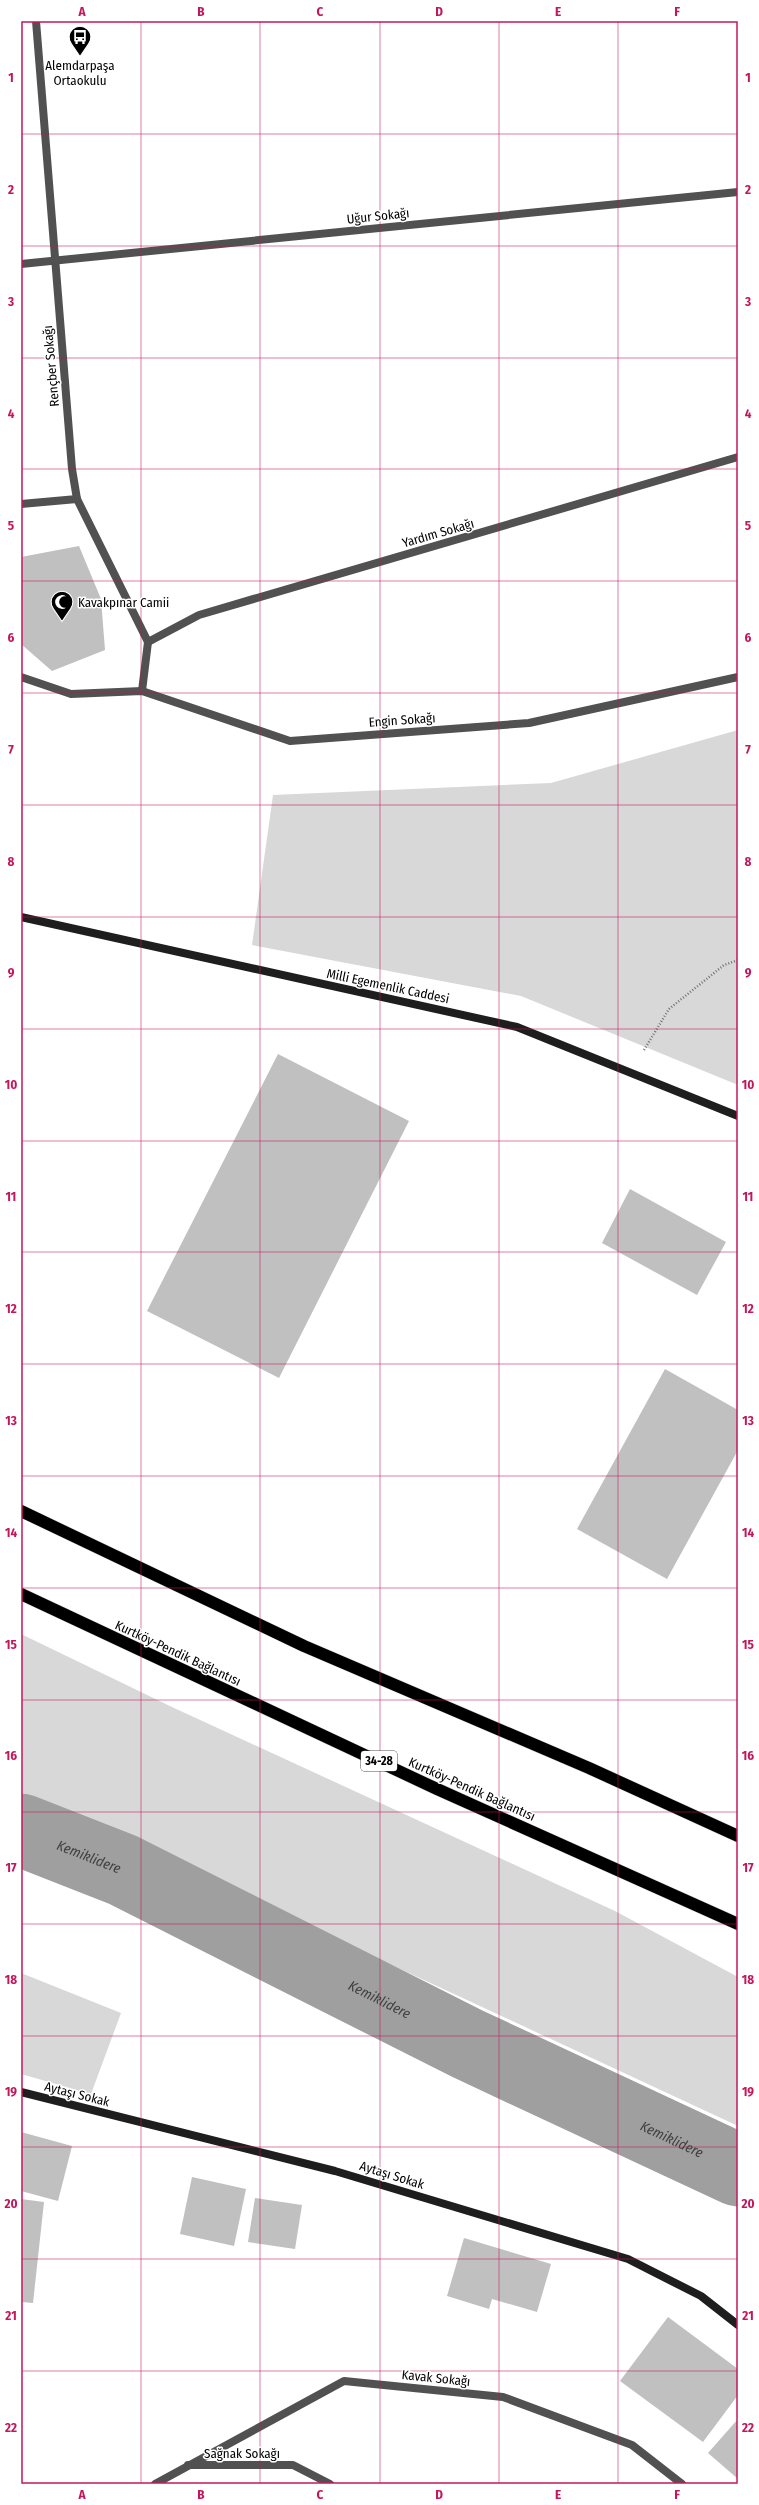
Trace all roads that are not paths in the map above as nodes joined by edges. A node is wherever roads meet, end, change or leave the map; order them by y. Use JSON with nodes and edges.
{"nodes":[{"id":1,"x":36,"y":21,"type":"edge"},
{"id":2,"x":738,"y":192,"type":"edge"},
{"id":3,"x":55,"y":261,"type":"junction"},
{"id":4,"x":21,"y":264,"type":"edge"},
{"id":5,"x":738,"y":457,"type":"edge"},
{"id":6,"x":77,"y":499,"type":"junction"},
{"id":7,"x":21,"y":504,"type":"edge"},
{"id":8,"x":148,"y":642,"type":"junction"},
{"id":9,"x":21,"y":677,"type":"edge"},
{"id":10,"x":738,"y":678,"type":"edge"},
{"id":11,"x":142,"y":691,"type":"junction"},
{"id":12,"x":21,"y":917,"type":"edge"},
{"id":13,"x":738,"y":1116,"type":"edge"},
{"id":14,"x":21,"y":1511,"type":"edge"},
{"id":15,"x":21,"y":1594,"type":"edge"},
{"id":16,"x":738,"y":1836,"type":"edge"},
{"id":17,"x":738,"y":1924,"type":"edge"},
{"id":18,"x":21,"y":2092,"type":"edge"},
{"id":19,"x":738,"y":2325,"type":"edge"},
{"id":20,"x":188,"y":2465,"type":"junction"},
{"id":21,"x":155,"y":2484,"type":"edge"},
{"id":22,"x":330,"y":2484,"type":"edge"},
{"id":23,"x":682,"y":2484,"type":"edge"}],
"edges":[{"from":1,"to":3,"type":"street","name":"Rençber Sokağı"},
{"from":2,"to":3,"type":"street","name":"Uğur Sokağı"},
{"from":3,"to":4,"type":"street","name":"Uğur Sokağı"},
{"from":3,"to":6,"type":"street","name":"Rençber Sokağı"},
{"from":5,"to":8,"type":"street","name":"Yardım Sokağı"},
{"from":6,"to":7,"type":"street"},
{"from":6,"to":8,"type":"street","name":"Rençber Sokağı"},
{"from":8,"to":11,"type":"street"},
{"from":9,"to":11,"type":"street","name":"Engin Sokağı"},
{"from":10,"to":11,"type":"street","name":"Engin Sokağı"},
{"from":12,"to":13,"type":"street","name":"Milli Egemenlik Caddesi"},
{"from":14,"to":16,"type":"highway"},
{"from":15,"to":17,"type":"highway","name":"Kurtköy-Pendik Bağlantısı","number":"34-28"},
{"from":18,"to":19,"type":"street","name":"Aytaşı Sokak"},
{"from":20,"to":21,"type":"street","name":"Sağnak Sokağı"},
{"from":20,"to":22,"type":"street","name":"Sağnak Sokağı"},
{"from":20,"to":23,"type":"street","name":"Kavak Sokağı"}]}
